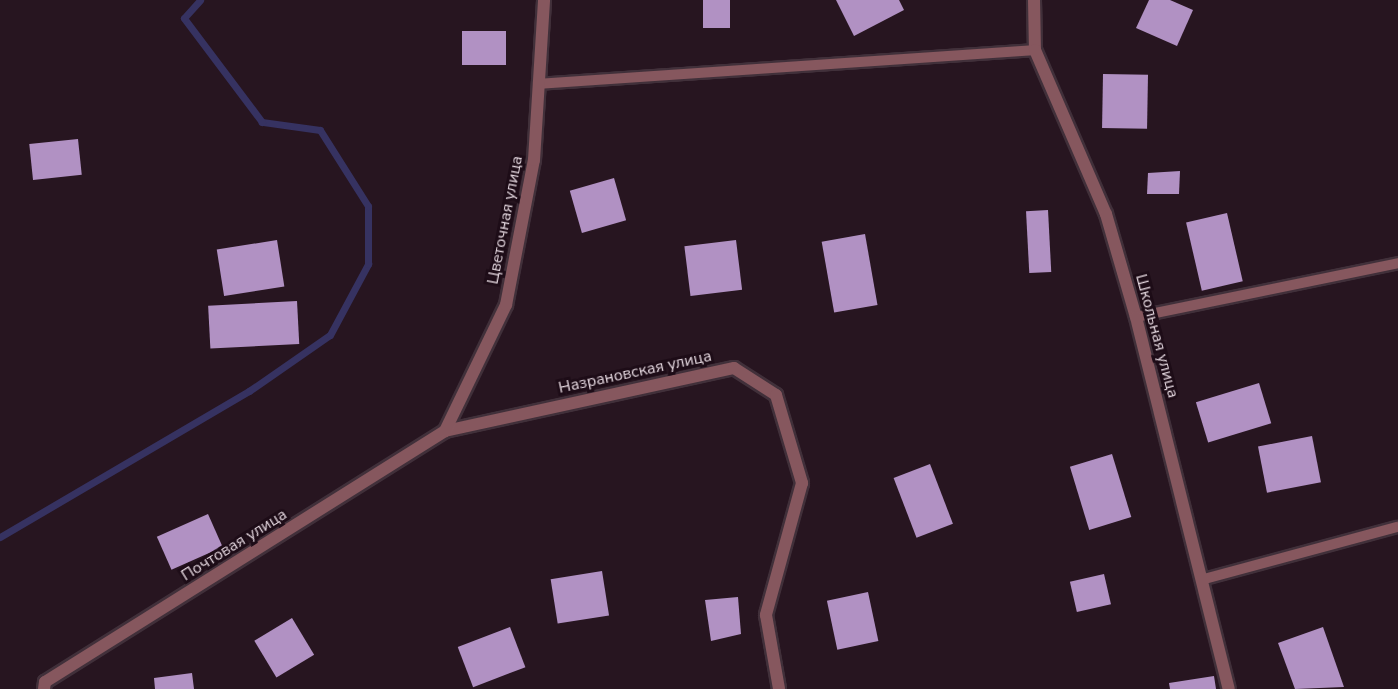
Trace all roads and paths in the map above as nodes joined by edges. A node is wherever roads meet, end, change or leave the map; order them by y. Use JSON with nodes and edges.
{"nodes":[{"id":1,"x":544,"y":0,"type":"edge"},
{"id":2,"x":1034,"y":0,"type":"edge"},
{"id":3,"x":1035,"y":51,"type":"junction"},
{"id":4,"x":538,"y":84,"type":"junction"},
{"id":5,"x":1398,"y":264,"type":"edge"},
{"id":6,"x":1136,"y":317,"type":"junction"},
{"id":7,"x":445,"y":431,"type":"junction"},
{"id":8,"x":1397,"y":527,"type":"edge"},
{"id":9,"x":1204,"y":579,"type":"junction"},
{"id":10,"x":44,"y":689,"type":"edge"},
{"id":11,"x":779,"y":689,"type":"edge"},
{"id":12,"x":1229,"y":689,"type":"edge"}],
"edges":[{"from":1,"to":4,"type":"street","name":"Цветочная улица"},
{"from":2,"to":3,"type":"street","name":"Школьная улица"},
{"from":3,"to":4,"type":"lane"},
{"from":3,"to":6,"type":"street","name":"Школьная улица"},
{"from":4,"to":7,"type":"street","name":"Цветочная улица"},
{"from":5,"to":6,"type":"lane"},
{"from":6,"to":9,"type":"street","name":"Школьная улица"},
{"from":7,"to":10,"type":"street","name":"Почтовая улица"},
{"from":7,"to":11,"type":"street","name":"Назрановская улица"},
{"from":8,"to":9,"type":"lane"},
{"from":9,"to":12,"type":"street","name":"Школьная улица"}]}
